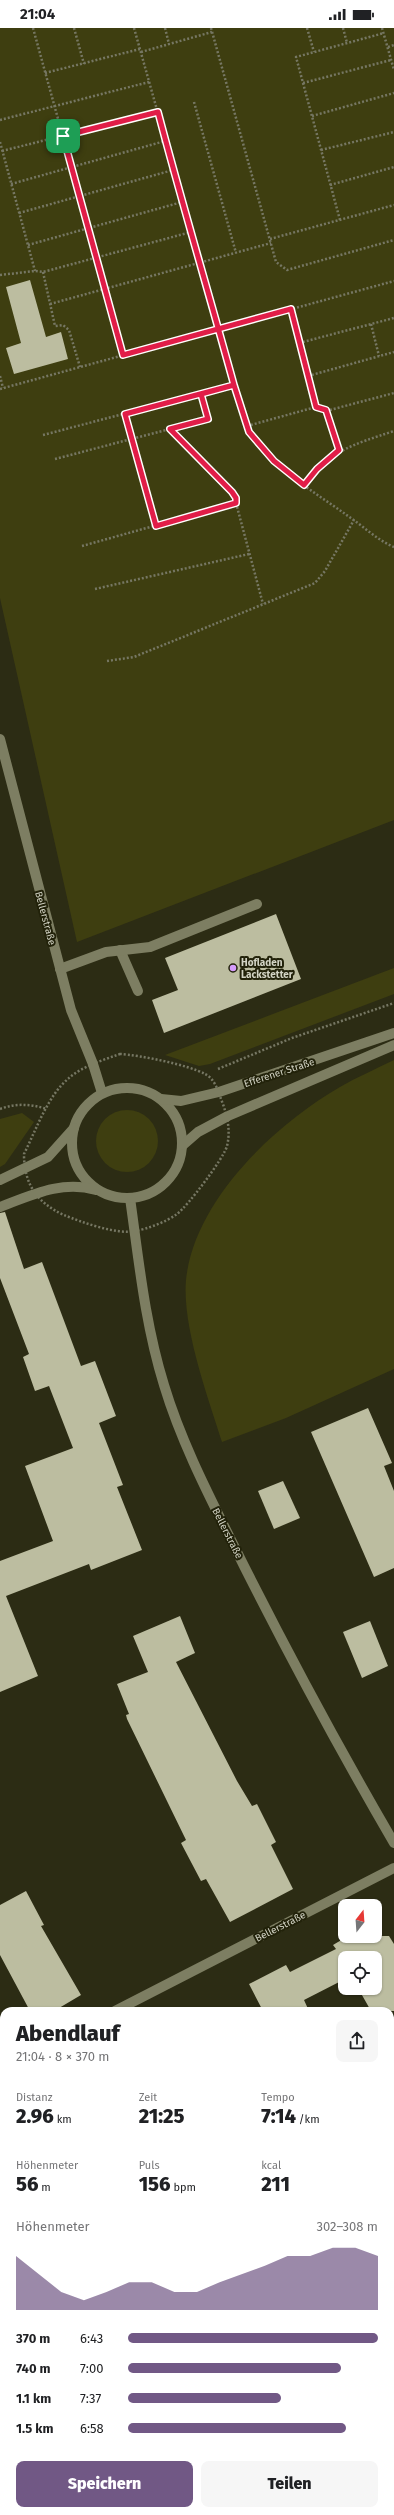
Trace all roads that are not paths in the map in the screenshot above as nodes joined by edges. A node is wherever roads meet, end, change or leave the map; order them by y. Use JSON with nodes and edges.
{"nodes":[{"id":1,"x":0,"y":739,"type":"edge"},
{"id":2,"x":257,"y":904,"type":"dead end"},
{"id":3,"x":120,"y":950,"type":"junction"},
{"id":4,"x":60,"y":969,"type":"junction"},
{"id":5,"x":138,"y":991,"type":"dead end"},
{"id":6,"x":394,"y":1033,"type":"edge"},
{"id":7,"x":394,"y":1045,"type":"edge"},
{"id":8,"x":102,"y":1093,"type":"junction"},
{"id":9,"x":161,"y":1099,"type":"junction"},
{"id":10,"x":74,"y":1128,"type":"junction"},
{"id":11,"x":183,"y":1145,"type":"junction"},
{"id":12,"x":0,"y":1180,"type":"edge"},
{"id":13,"x":104,"y":1193,"type":"junction"},
{"id":14,"x":130,"y":1198,"type":"junction"},
{"id":15,"x":0,"y":1207,"type":"edge"},
{"id":16,"x":394,"y":1842,"type":"edge"},
{"id":17,"x":394,"y":1868,"type":"edge"},
{"id":18,"x":124,"y":2007,"type":"edge"}],
"edges":[{"from":1,"to":4,"type":"street","name":"Bellerstraße"},
{"from":2,"to":3,"type":"street"},
{"from":3,"to":4,"type":"street"},
{"from":3,"to":5,"type":"street"},
{"from":4,"to":8,"type":"street","name":"Bellerstraße"},
{"from":6,"to":9,"type":"street","name":"Efferener Straße"},
{"from":7,"to":11,"type":"street","name":"Efferener Straße"},
{"from":8,"to":9,"type":"street"},
{"from":8,"to":10,"type":"street"},
{"from":9,"to":11,"type":"street"},
{"from":10,"to":12,"type":"street"},
{"from":10,"to":13,"type":"street"},
{"from":11,"to":14,"type":"street"},
{"from":13,"to":14,"type":"street"},
{"from":13,"to":15,"type":"street"},
{"from":14,"to":16,"type":"street","name":"Bellerstraße"},
{"from":17,"to":18,"type":"street","name":"Bellerstraße"}]}
